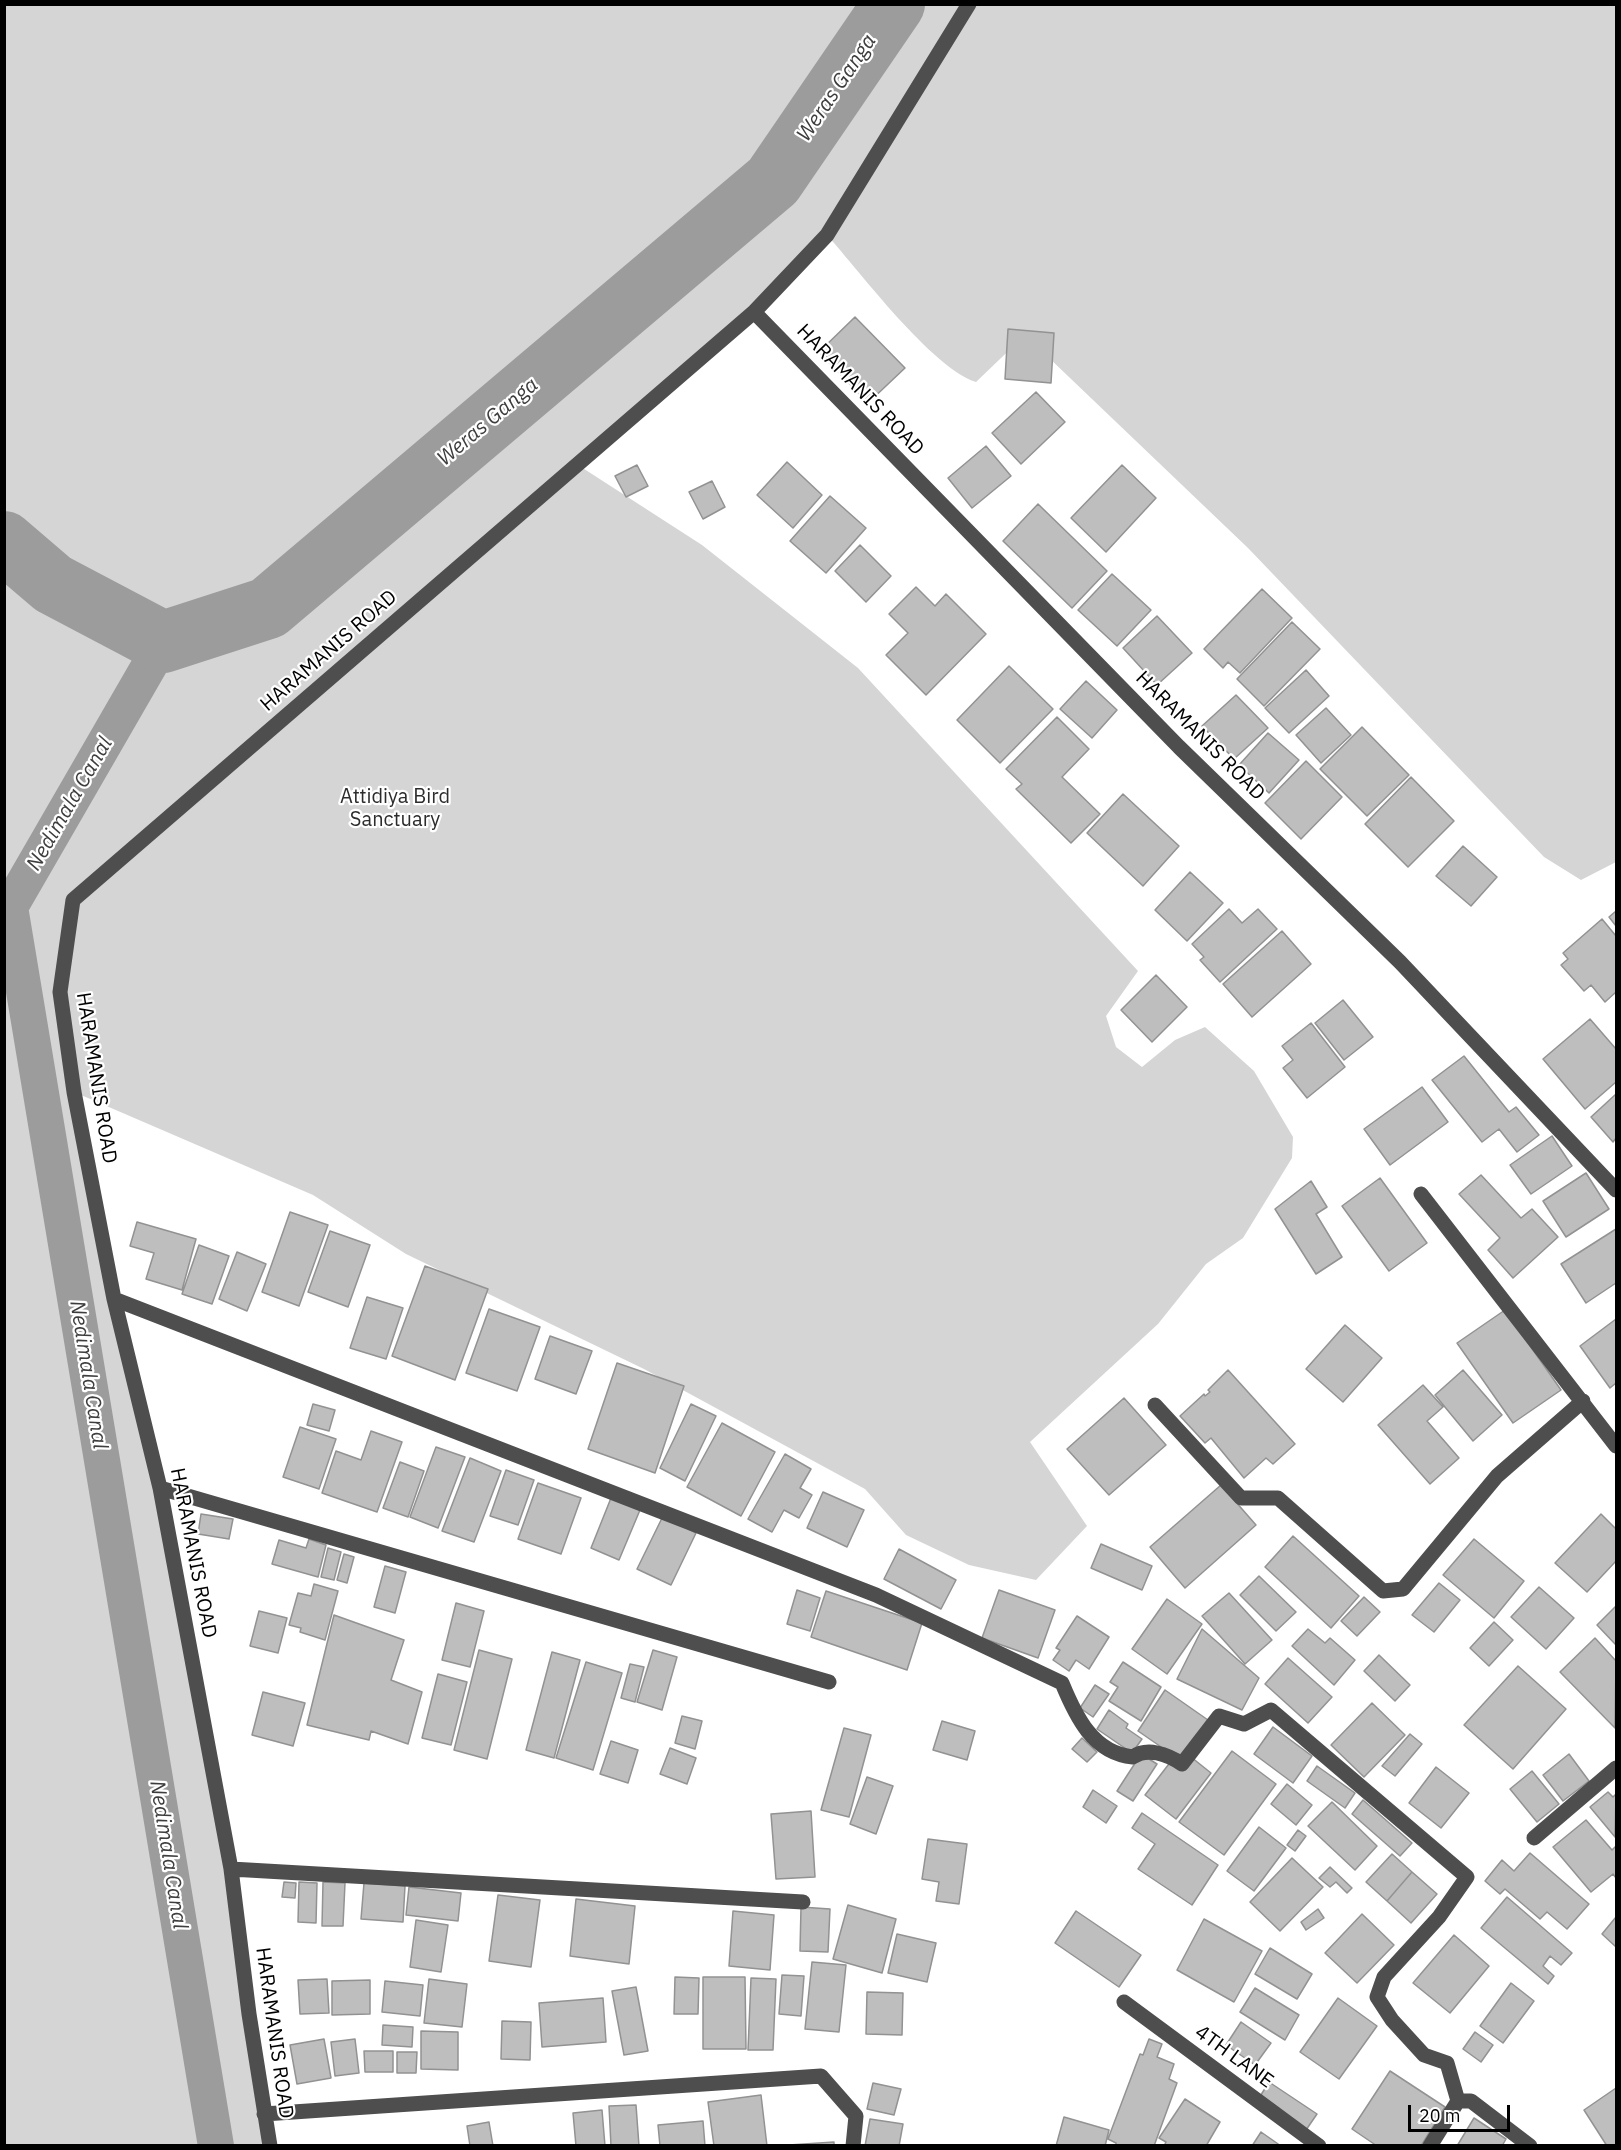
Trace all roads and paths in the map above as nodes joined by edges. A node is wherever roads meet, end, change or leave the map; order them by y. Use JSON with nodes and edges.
{"nodes":[{"id":1,"x":969,"y":4,"type":"edge"},
{"id":2,"x":754,"y":312,"type":"junction"},
{"id":3,"x":1617,"y":1190,"type":"edge"},
{"id":4,"x":1421,"y":1194,"type":"dead end"},
{"id":5,"x":114,"y":1299,"type":"junction"},
{"id":6,"x":1582,"y":1401,"type":"junction"},
{"id":7,"x":1155,"y":1405,"type":"dead end"},
{"id":8,"x":1617,"y":1446,"type":"edge"},
{"id":9,"x":160,"y":1488,"type":"junction"},
{"id":10,"x":829,"y":1682,"type":"dead end"},
{"id":11,"x":1617,"y":1768,"type":"edge"},
{"id":12,"x":1534,"y":1838,"type":"dead end"},
{"id":13,"x":231,"y":1869,"type":"junction"},
{"id":14,"x":803,"y":1902,"type":"dead end"},
{"id":15,"x":1124,"y":2002,"type":"dead end"},
{"id":16,"x":1458,"y":2101,"type":"junction"},
{"id":17,"x":264,"y":2114,"type":"junction"},
{"id":18,"x":270,"y":2145,"type":"edge"},
{"id":19,"x":853,"y":2145,"type":"edge"},
{"id":20,"x":1319,"y":2145,"type":"edge"},
{"id":21,"x":1430,"y":2145,"type":"edge"},
{"id":22,"x":1530,"y":2145,"type":"edge"}],
"edges":[{"from":1,"to":2,"type":"street","name":"HARAMANIS ROAD"},
{"from":2,"to":3,"type":"street","name":"HARAMANIS ROAD"},
{"from":2,"to":5,"type":"street","name":"HARAMANIS ROAD"},
{"from":4,"to":6,"type":"street"},
{"from":5,"to":9,"type":"street","name":"HARAMANIS ROAD"},
{"from":5,"to":16,"type":"street"},
{"from":6,"to":7,"type":"street"},
{"from":6,"to":8,"type":"street"},
{"from":9,"to":10,"type":"street"},
{"from":9,"to":13,"type":"street","name":"HARAMANIS ROAD"},
{"from":11,"to":12,"type":"street"},
{"from":13,"to":14,"type":"street"},
{"from":13,"to":17,"type":"street","name":"HARAMANIS ROAD"},
{"from":15,"to":20,"type":"street","name":"4TH LANE"},
{"from":16,"to":21,"type":"street"},
{"from":16,"to":22,"type":"street"},
{"from":17,"to":18,"type":"street","name":"HARAMANIS ROAD"},
{"from":17,"to":19,"type":"street"}]}
